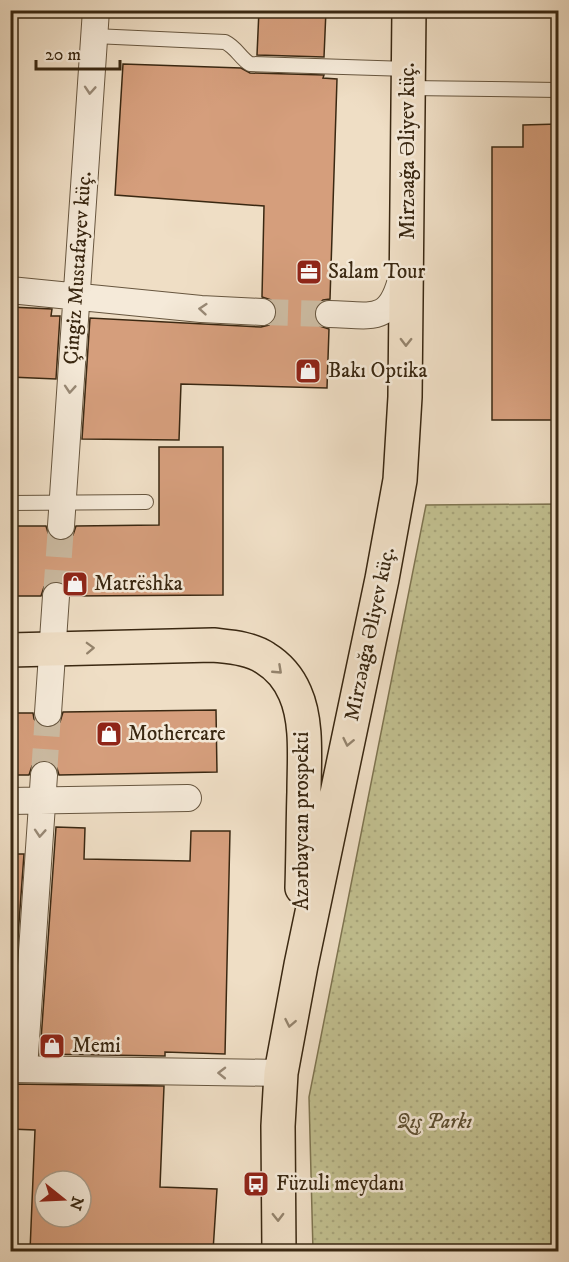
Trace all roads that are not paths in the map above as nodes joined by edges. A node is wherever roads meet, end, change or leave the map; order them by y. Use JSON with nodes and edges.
{"nodes":[{"id":1,"x":96,"y":10,"type":"edge"},
{"id":2,"x":409,"y":10,"type":"edge"},
{"id":3,"x":94,"y":36,"type":"junction"},
{"id":4,"x":409,"y":78,"type":"junction"},
{"id":5,"x":558,"y":90,"type":"edge"},
{"id":6,"x":407,"y":246,"type":"junction"},
{"id":7,"x":10,"y":290,"type":"edge"},
{"id":8,"x":77,"y":296,"type":"junction"},
{"id":9,"x":262,"y":312,"type":"tunnel mouth"},
{"id":10,"x":329,"y":314,"type":"tunnel mouth"},
{"id":11,"x":146,"y":502,"type":"dead end"},
{"id":12,"x":10,"y":503,"type":"edge"},
{"id":13,"x":61,"y":514,"type":"junction"},
{"id":14,"x":56,"y":596,"type":"tunnel mouth"},
{"id":15,"x":52,"y":649,"type":"junction"},
{"id":16,"x":10,"y":650,"type":"edge"},
{"id":17,"x":48,"y":712,"type":"tunnel mouth"},
{"id":18,"x":43,"y":787,"type":"junction"},
{"id":19,"x":189,"y":798,"type":"dead end"},
{"id":20,"x":10,"y":801,"type":"edge"},
{"id":21,"x":301,"y":965,"type":"junction"},
{"id":22,"x":17,"y":1069,"type":"edge"},
{"id":23,"x":281,"y":1073,"type":"junction"},
{"id":24,"x":279,"y":1251,"type":"edge"}],
"edges":[{"from":1,"to":3,"type":"street","name":"Çingiz Mustafayev küç."},
{"from":2,"to":4,"type":"main road","name":"Mirzəağa Əliyev küç."},
{"from":3,"to":4,"type":"lane"},
{"from":3,"to":8,"type":"street","name":"Çingiz Mustafayev küç.","one_way":true},
{"from":4,"to":5,"type":"lane"},
{"from":4,"to":6,"type":"main road","name":"Mirzəağa Əliyev küç."},
{"from":6,"to":10,"type":"street"},
{"from":6,"to":21,"type":"main road","name":"Mirzəağa Əliyev küç.","one_way":true},
{"from":7,"to":8,"type":"street"},
{"from":9,"to":8,"type":"street","one_way":true},
{"from":8,"to":13,"type":"street","name":"Çingiz Mustafayev küç.","one_way":true},
{"from":11,"to":13,"type":"lane"},
{"from":12,"to":13,"type":"lane"},
{"from":14,"to":15,"type":"street"},
{"from":15,"to":16,"type":"main road","name":"Azərbaycan prospekti"},
{"from":15,"to":17,"type":"street"},
{"from":15,"to":21,"type":"main road","name":"Azərbaycan prospekti","one_way":true},
{"from":18,"to":19,"type":"street"},
{"from":18,"to":20,"type":"street"},
{"from":18,"to":22,"type":"street","one_way":true},
{"from":21,"to":23,"type":"main road","name":"Mirzəağa Əliyev küç.","one_way":true},
{"from":23,"to":22,"type":"street","one_way":true},
{"from":23,"to":24,"type":"main road","name":"Mirzəağa Əliyev küç.","one_way":true}]}
